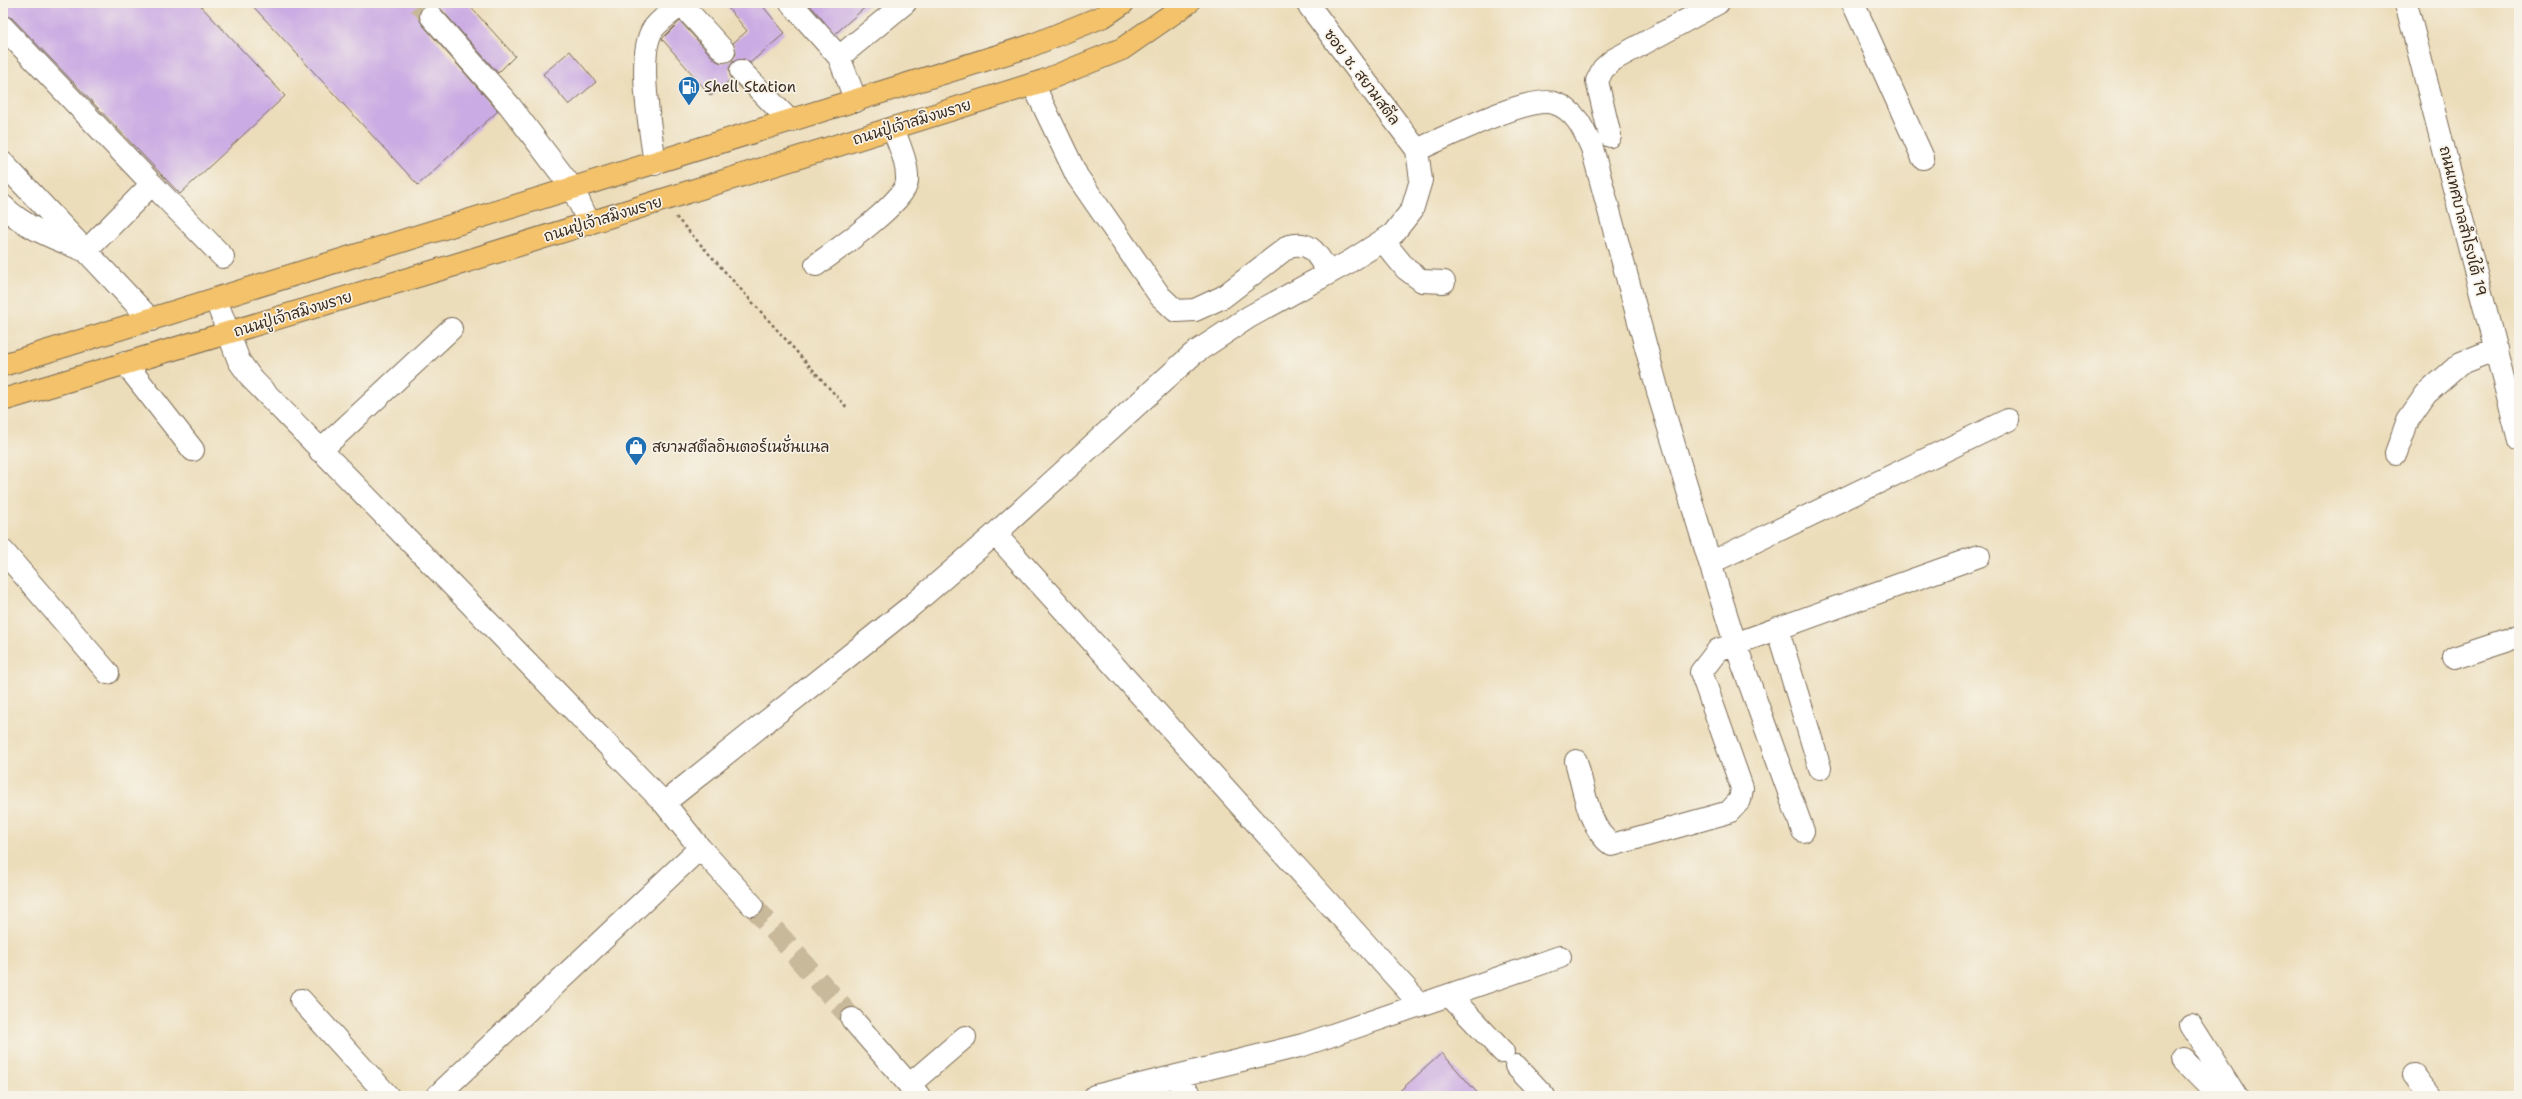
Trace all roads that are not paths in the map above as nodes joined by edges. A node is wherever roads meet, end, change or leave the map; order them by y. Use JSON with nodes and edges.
{"nodes":[{"id":1,"x":792,"y":3,"type":"edge"},
{"id":2,"x":905,"y":3,"type":"edge"},
{"id":3,"x":1123,"y":3,"type":"edge"},
{"id":4,"x":1188,"y":3,"type":"edge"},
{"id":5,"x":1307,"y":3,"type":"edge"},
{"id":6,"x":1718,"y":3,"type":"edge"},
{"id":7,"x":1853,"y":3,"type":"edge"},
{"id":8,"x":2406,"y":3,"type":"edge"},
{"id":9,"x":431,"y":16,"type":"tunnel mouth"},
{"id":10,"x":3,"y":27,"type":"edge"},
{"id":11,"x":724,"y":51,"type":"dead end"},
{"id":12,"x":840,"y":57,"type":"junction"},
{"id":13,"x":741,"y":71,"type":"dead end"},
{"id":14,"x":1033,"y":84,"type":"junction"},
{"id":15,"x":856,"y":100,"type":"junction"},
{"id":16,"x":790,"y":121,"type":"junction"},
{"id":17,"x":893,"y":128,"type":"junction"},
{"id":18,"x":1610,"y":136,"type":"dead end"},
{"id":19,"x":1417,"y":150,"type":"junction"},
{"id":20,"x":1923,"y":158,"type":"dead end"},
{"id":21,"x":3,"y":163,"type":"edge"},
{"id":22,"x":655,"y":164,"type":"junction"},
{"id":23,"x":152,"y":184,"type":"junction"},
{"id":24,"x":573,"y":189,"type":"junction"},
{"id":25,"x":3,"y":206,"type":"edge"},
{"id":26,"x":589,"y":223,"type":"junction"},
{"id":27,"x":1383,"y":241,"type":"junction"},
{"id":28,"x":86,"y":251,"type":"junction"},
{"id":29,"x":223,"y":257,"type":"dead end"},
{"id":30,"x":816,"y":265,"type":"dead end"},
{"id":31,"x":1329,"y":273,"type":"junction"},
{"id":32,"x":1444,"y":282,"type":"dead end"},
{"id":33,"x":216,"y":300,"type":"junction"},
{"id":34,"x":151,"y":320,"type":"junction"},
{"id":35,"x":451,"y":329,"type":"dead end"},
{"id":36,"x":228,"y":334,"type":"junction"},
{"id":37,"x":2496,"y":349,"type":"junction"},
{"id":38,"x":125,"y":362,"type":"junction"},
{"id":39,"x":3,"y":365,"type":"edge"},
{"id":40,"x":3,"y":400,"type":"edge"},
{"id":41,"x":2008,"y":420,"type":"dead end"},
{"id":42,"x":2519,"y":440,"type":"edge"},
{"id":43,"x":193,"y":450,"type":"dead end"},
{"id":44,"x":320,"y":451,"type":"junction"},
{"id":45,"x":2396,"y":453,"type":"dead end"},
{"id":46,"x":995,"y":534,"type":"junction"},
{"id":47,"x":3,"y":551,"type":"edge"},
{"id":48,"x":1979,"y":556,"type":"dead end"},
{"id":49,"x":1710,"y":563,"type":"junction"},
{"id":50,"x":1777,"y":628,"type":"junction"},
{"id":51,"x":2519,"y":635,"type":"edge"},
{"id":52,"x":1735,"y":643,"type":"junction"},
{"id":53,"x":2454,"y":658,"type":"dead end"},
{"id":54,"x":108,"y":672,"type":"dead end"},
{"id":55,"x":1576,"y":761,"type":"dead end"},
{"id":56,"x":1820,"y":768,"type":"dead end"},
{"id":57,"x":664,"y":803,"type":"junction"},
{"id":58,"x":1803,"y":831,"type":"dead end"},
{"id":59,"x":700,"y":848,"type":"junction"},
{"id":60,"x":752,"y":905,"type":"tunnel mouth"},
{"id":61,"x":1560,"y":957,"type":"dead end"},
{"id":62,"x":1449,"y":995,"type":"junction"},
{"id":63,"x":301,"y":1000,"type":"dead end"},
{"id":64,"x":1421,"y":1005,"type":"junction"},
{"id":65,"x":852,"y":1019,"type":"tunnel mouth"},
{"id":66,"x":2190,"y":1025,"type":"dead end"},
{"id":67,"x":965,"y":1037,"type":"dead end"},
{"id":68,"x":2183,"y":1059,"type":"dead end"},
{"id":69,"x":2414,"y":1075,"type":"dead end"},
{"id":70,"x":1174,"y":1077,"type":"junction"},
{"id":71,"x":914,"y":1091,"type":"edge"},
{"id":72,"x":388,"y":1096,"type":"edge"},
{"id":73,"x":437,"y":1096,"type":"edge"},
{"id":74,"x":1095,"y":1096,"type":"edge"},
{"id":75,"x":1191,"y":1096,"type":"edge"},
{"id":76,"x":1544,"y":1096,"type":"edge"},
{"id":77,"x":2219,"y":1096,"type":"edge"},
{"id":78,"x":2236,"y":1096,"type":"edge"},
{"id":79,"x":2430,"y":1096,"type":"edge"}],
"edges":[{"from":1,"to":12,"type":"street"},
{"from":2,"to":12,"type":"street"},
{"from":3,"to":15,"type":"main road"},
{"from":4,"to":14,"type":"main road","name":"ถนนปู่เจ้าสมิงพราย"},
{"from":5,"to":19,"type":"street","name":"ซอย ช. สยามสตีล"},
{"from":6,"to":18,"type":"street"},
{"from":7,"to":20,"type":"street"},
{"from":8,"to":37,"type":"street","name":"ถนนเทศบาลสำโรงใต้ 19"},
{"from":9,"to":24,"type":"street"},
{"from":10,"to":23,"type":"street"},
{"from":11,"to":22,"type":"street"},
{"from":12,"to":15,"type":"street"},
{"from":13,"to":16,"type":"street"},
{"from":14,"to":17,"type":"main road","name":"ถนนปู่เจ้าสมิงพราย"},
{"from":14,"to":31,"type":"street"},
{"from":15,"to":16,"type":"main road"},
{"from":16,"to":22,"type":"main road"},
{"from":17,"to":26,"type":"main road","name":"ถนนปู่เจ้าสมิงพราย"},
{"from":17,"to":30,"type":"street"},
{"from":19,"to":27,"type":"street"},
{"from":19,"to":49,"type":"street"},
{"from":21,"to":28,"type":"street"},
{"from":22,"to":24,"type":"main road"},
{"from":23,"to":28,"type":"street"},
{"from":23,"to":29,"type":"street"},
{"from":24,"to":26,"type":"street"},
{"from":24,"to":33,"type":"main road"},
{"from":25,"to":28,"type":"street"},
{"from":26,"to":36,"type":"main road","name":"ถนนปู่เจ้าสมิงพราย"},
{"from":27,"to":31,"type":"street"},
{"from":27,"to":32,"type":"street"},
{"from":28,"to":34,"type":"street"},
{"from":31,"to":46,"type":"street"},
{"from":33,"to":34,"type":"main road"},
{"from":33,"to":36,"type":"street"},
{"from":34,"to":39,"type":"main road"},
{"from":35,"to":44,"type":"street"},
{"from":36,"to":38,"type":"main road","name":"ถนนปู่เจ้าสมิงพราย"},
{"from":36,"to":44,"type":"street"},
{"from":37,"to":42,"type":"street","name":"ถนนเทศบาลสำโรงใต้ 19"},
{"from":37,"to":45,"type":"street"},
{"from":38,"to":40,"type":"main road","name":"ถนนปู่เจ้าสมิงพราย"},
{"from":38,"to":43,"type":"street"},
{"from":41,"to":49,"type":"street"},
{"from":44,"to":57,"type":"street"},
{"from":46,"to":57,"type":"street"},
{"from":46,"to":64,"type":"street"},
{"from":47,"to":54,"type":"street"},
{"from":48,"to":50,"type":"street"},
{"from":49,"to":52,"type":"street"},
{"from":50,"to":52,"type":"street"},
{"from":50,"to":56,"type":"street"},
{"from":51,"to":53,"type":"street"},
{"from":52,"to":55,"type":"street"},
{"from":52,"to":58,"type":"street"},
{"from":57,"to":59,"type":"street"},
{"from":59,"to":60,"type":"street"},
{"from":59,"to":73,"type":"street"},
{"from":61,"to":62,"type":"street"},
{"from":62,"to":64,"type":"street"},
{"from":62,"to":76,"type":"street"},
{"from":63,"to":72,"type":"street"},
{"from":64,"to":70,"type":"street"},
{"from":65,"to":71,"type":"street"},
{"from":66,"to":78,"type":"street"},
{"from":67,"to":71,"type":"street"},
{"from":68,"to":77,"type":"street"},
{"from":69,"to":79,"type":"street"},
{"from":70,"to":74,"type":"street"},
{"from":70,"to":75,"type":"street"}]}
